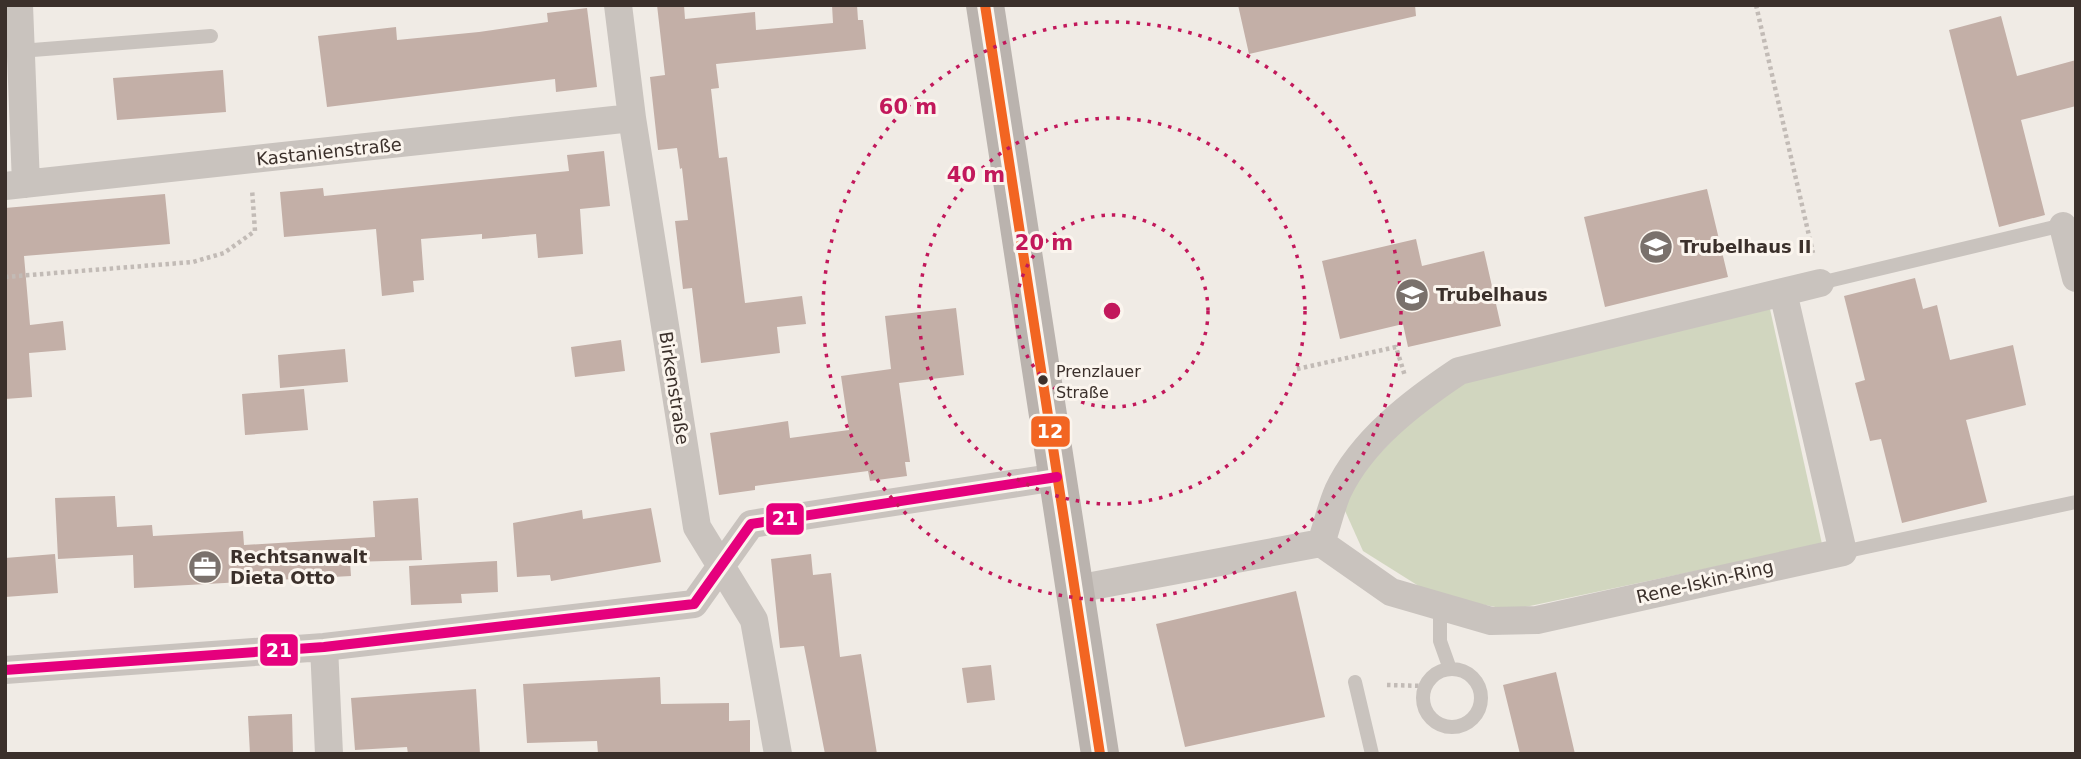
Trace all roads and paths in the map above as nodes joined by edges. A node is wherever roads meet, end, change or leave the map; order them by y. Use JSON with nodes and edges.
{"nodes":[{"id":1,"x":19,"y":5,"type":"edge"},
{"id":2,"x":618,"y":5,"type":"edge"},
{"id":3,"x":985,"y":5,"type":"edge"},
{"id":4,"x":1756,"y":5,"type":"edge"},
{"id":5,"x":211,"y":36,"type":"dead end"},
{"id":6,"x":20,"y":51,"type":"junction"},
{"id":7,"x":632,"y":118,"type":"junction"},
{"id":8,"x":249,"y":161,"type":"junction"},
{"id":9,"x":16,"y":185,"type":"edge"},
{"id":10,"x":2069,"y":224,"type":"edge"},
{"id":11,"x":5,"y":277,"type":"edge"},
{"id":12,"x":2076,"y":278,"type":"edge"},
{"id":13,"x":1820,"y":283,"type":"junction"},
{"id":14,"x":1783,"y":292,"type":"junction"},
{"id":15,"x":1297,"y":369,"type":"dead end"},
{"id":16,"x":1416,"y":402,"type":"junction"},
{"id":17,"x":1057,"y":477,"type":"junction"},
{"id":18,"x":2076,"y":502,"type":"edge"},
{"id":19,"x":1321,"y":543,"type":"junction"},
{"id":20,"x":1843,"y":552,"type":"junction"},
{"id":21,"x":720,"y":565,"type":"junction"},
{"id":22,"x":1076,"y":589,"type":"junction"},
{"id":23,"x":1440,"y":607,"type":"junction"},
{"id":24,"x":324,"y":646,"type":"junction"},
{"id":25,"x":1450,"y":669,"type":"junction"},
{"id":26,"x":5,"y":670,"type":"edge"},
{"id":27,"x":1355,"y":682,"type":"dead end"},
{"id":28,"x":1387,"y":685,"type":"dead end"},
{"id":29,"x":1426,"y":686,"type":"junction"},
{"id":30,"x":329,"y":754,"type":"edge"},
{"id":31,"x":778,"y":754,"type":"edge"},
{"id":32,"x":1100,"y":754,"type":"edge"},
{"id":33,"x":1372,"y":754,"type":"edge"}],
"edges":[{"from":1,"to":6,"type":"street"},
{"from":2,"to":7,"type":"street","name":"Birkenstraße"},
{"from":3,"to":17,"type":"main road"},
{"from":4,"to":13,"type":"path"},
{"from":5,"to":6,"type":"lane"},
{"from":6,"to":9,"type":"street"},
{"from":7,"to":8,"type":"street","name":"Kastanienstraße"},
{"from":7,"to":21,"type":"street","name":"Birkenstraße"},
{"from":8,"to":9,"type":"street","name":"Kastanienstraße"},
{"from":8,"to":11,"type":"path"},
{"from":10,"to":12,"type":"street"},
{"from":10,"to":13,"type":"lane"},
{"from":13,"to":14,"type":"street"},
{"from":14,"to":16,"type":"street"},
{"from":14,"to":20,"type":"street"},
{"from":15,"to":16,"type":"path"},
{"from":16,"to":19,"type":"street"},
{"from":17,"to":21,"type":"street"},
{"from":17,"to":22,"type":"main road"},
{"from":18,"to":20,"type":"lane"},
{"from":19,"to":22,"type":"street"},
{"from":19,"to":23,"type":"street","name":"Rene-Iskin-Ring"},
{"from":20,"to":23,"type":"street","name":"Rene-Iskin-Ring"},
{"from":21,"to":24,"type":"street"},
{"from":21,"to":31,"type":"street","name":"Birkenstraße"},
{"from":22,"to":32,"type":"main road"},
{"from":23,"to":25,"type":"lane"},
{"from":24,"to":26,"type":"street"},
{"from":24,"to":30,"type":"street"},
{"from":25,"to":29,"type":"lane"},
{"from":25,"to":29,"type":"lane"},
{"from":27,"to":33,"type":"lane"},
{"from":28,"to":29,"type":"path"}]}
